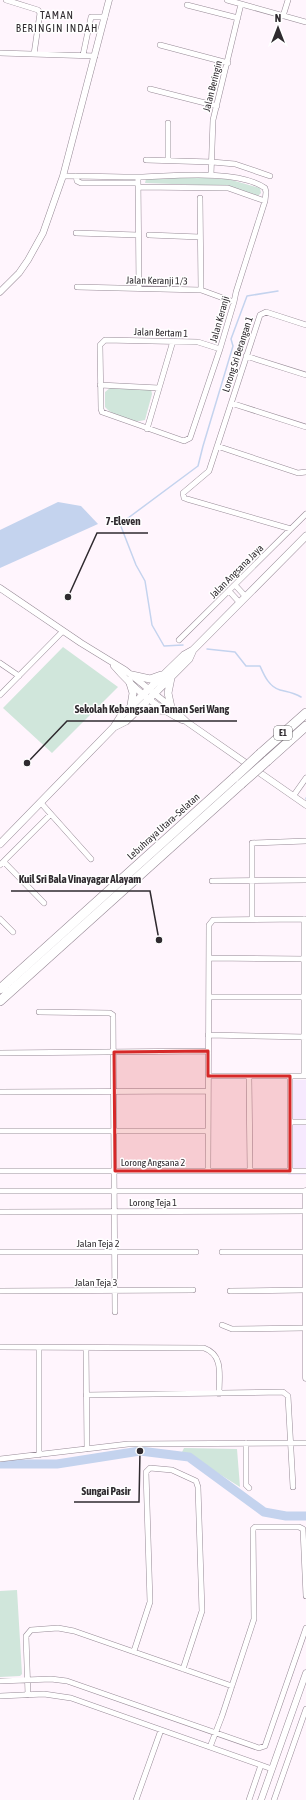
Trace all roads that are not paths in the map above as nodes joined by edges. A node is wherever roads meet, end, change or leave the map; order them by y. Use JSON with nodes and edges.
{"nodes":[{"id":1,"x":6,"y":0,"type":"edge"},
{"id":2,"x":109,"y":0,"type":"edge"},
{"id":3,"x":227,"y":0,"type":"edge"},
{"id":4,"x":288,"y":0,"type":"edge"},
{"id":5,"x":241,"y":4,"type":"junction"},
{"id":6,"x":187,"y":5,"type":"dead end"},
{"id":7,"x":283,"y":16,"type":"junction"},
{"id":8,"x":105,"y":17,"type":"junction"},
{"id":9,"x":238,"y":18,"type":"junction"},
{"id":10,"x":306,"y":22,"type":"edge"},
{"id":11,"x":160,"y":45,"type":"dead end"},
{"id":12,"x":0,"y":52,"type":"edge"},
{"id":13,"x":34,"y":54,"type":"junction"},
{"id":14,"x":83,"y":55,"type":"junction"},
{"id":15,"x":95,"y":56,"type":"junction"},
{"id":16,"x":228,"y":63,"type":"junction"},
{"id":17,"x":150,"y":89,"type":"dead end"},
{"id":18,"x":217,"y":106,"type":"junction"},
{"id":19,"x":168,"y":123,"type":"dead end"},
{"id":20,"x":146,"y":160,"type":"dead end"},
{"id":21,"x":168,"y":160,"type":"junction"},
{"id":22,"x":212,"y":162,"type":"junction"},
{"id":23,"x":211,"y":175,"type":"junction"},
{"id":24,"x":63,"y":176,"type":"junction"},
{"id":25,"x":76,"y":176,"type":"junction"},
{"id":26,"x":270,"y":176,"type":"dead end"},
{"id":27,"x":138,"y":177,"type":"junction"},
{"id":28,"x":138,"y":185,"type":"junction"},
{"id":29,"x":200,"y":198,"type":"dead end"},
{"id":30,"x":265,"y":201,"type":"junction"},
{"id":31,"x":76,"y":234,"type":"dead end"},
{"id":32,"x":138,"y":235,"type":"junction"},
{"id":33,"x":149,"y":235,"type":"dead end"},
{"id":34,"x":200,"y":237,"type":"junction"},
{"id":35,"x":77,"y":288,"type":"dead end"},
{"id":36,"x":139,"y":288,"type":"junction"},
{"id":37,"x":201,"y":290,"type":"junction"},
{"id":38,"x":0,"y":292,"type":"edge"},
{"id":39,"x":234,"y":302,"type":"junction"},
{"id":40,"x":306,"y":325,"type":"edge"},
{"id":41,"x":173,"y":340,"type":"junction"},
{"id":42,"x":220,"y":349,"type":"junction"},
{"id":43,"x":246,"y":356,"type":"junction"},
{"id":44,"x":306,"y":375,"type":"edge"},
{"id":45,"x":100,"y":385,"type":"junction"},
{"id":46,"x":159,"y":388,"type":"junction"},
{"id":47,"x":231,"y":403,"type":"junction"},
{"id":48,"x":306,"y":427,"type":"edge"},
{"id":49,"x":147,"y":429,"type":"junction"},
{"id":50,"x":217,"y":446,"type":"junction"},
{"id":51,"x":306,"y":472,"type":"edge"},
{"id":52,"x":306,"y":514,"type":"edge"},
{"id":53,"x":291,"y":529,"type":"junction"},
{"id":54,"x":306,"y":536,"type":"edge"},
{"id":55,"x":235,"y":585,"type":"junction"},
{"id":56,"x":0,"y":588,"type":"edge"},
{"id":57,"x":229,"y":591,"type":"junction"},
{"id":58,"x":246,"y":597,"type":"junction"},
{"id":59,"x":240,"y":603,"type":"junction"},
{"id":60,"x":63,"y":631,"type":"junction"},
{"id":61,"x":179,"y":640,"type":"dead end"},
{"id":62,"x":0,"y":663,"type":"edge"},
{"id":63,"x":168,"y":675,"type":"junction"},
{"id":64,"x":20,"y":676,"type":"junction"},
{"id":65,"x":130,"y":678,"type":"junction"},
{"id":66,"x":149,"y":694,"type":"junction"},
{"id":67,"x":0,"y":696,"type":"edge"},
{"id":68,"x":134,"y":708,"type":"junction"},
{"id":69,"x":168,"y":709,"type":"junction"},
{"id":70,"x":306,"y":713,"type":"edge"},
{"id":71,"x":306,"y":726,"type":"edge"},
{"id":72,"x":306,"y":778,"type":"edge"},
{"id":73,"x":294,"y":795,"type":"junction"},
{"id":74,"x":41,"y":803,"type":"junction"},
{"id":75,"x":306,"y":805,"type":"edge"},
{"id":76,"x":51,"y":814,"type":"junction"},
{"id":77,"x":306,"y":841,"type":"edge"},
{"id":78,"x":0,"y":844,"type":"edge"},
{"id":79,"x":91,"y":859,"type":"dead end"},
{"id":80,"x":2,"y":864,"type":"edge"},
{"id":81,"x":252,"y":880,"type":"junction"},
{"id":82,"x":306,"y":880,"type":"edge"},
{"id":83,"x":212,"y":881,"type":"dead end"},
{"id":84,"x":44,"y":903,"type":"dead end"},
{"id":85,"x":0,"y":919,"type":"edge"},
{"id":86,"x":252,"y":919,"type":"junction"},
{"id":87,"x":305,"y":919,"type":"edge"},
{"id":88,"x":13,"y":932,"type":"dead end"},
{"id":89,"x":209,"y":958,"type":"junction"},
{"id":90,"x":305,"y":959,"type":"edge"},
{"id":91,"x":0,"y":989,"type":"edge"},
{"id":92,"x":209,"y":997,"type":"junction"},
{"id":93,"x":305,"y":997,"type":"edge"},
{"id":94,"x":0,"y":1001,"type":"edge"},
{"id":95,"x":39,"y":1012,"type":"dead end"},
{"id":96,"x":208,"y":1035,"type":"junction"},
{"id":97,"x":305,"y":1037,"type":"edge"},
{"id":98,"x":114,"y":1052,"type":"junction"},
{"id":99,"x":208,"y":1052,"type":"junction"},
{"id":100,"x":0,"y":1053,"type":"edge"},
{"id":101,"x":208,"y":1076,"type":"junction"},
{"id":102,"x":249,"y":1076,"type":"junction"},
{"id":103,"x":290,"y":1076,"type":"junction"},
{"id":104,"x":305,"y":1076,"type":"edge"},
{"id":105,"x":115,"y":1091,"type":"junction"},
{"id":106,"x":208,"y":1091,"type":"junction"},
{"id":107,"x":0,"y":1092,"type":"edge"},
{"id":108,"x":290,"y":1122,"type":"junction"},
{"id":109,"x":306,"y":1122,"type":"edge"},
{"id":110,"x":0,"y":1131,"type":"edge"},
{"id":111,"x":115,"y":1131,"type":"junction"},
{"id":112,"x":208,"y":1131,"type":"junction"},
{"id":113,"x":0,"y":1171,"type":"edge"},
{"id":114,"x":115,"y":1171,"type":"junction"},
{"id":115,"x":208,"y":1171,"type":"junction"},
{"id":116,"x":250,"y":1171,"type":"junction"},
{"id":117,"x":290,"y":1171,"type":"junction"},
{"id":118,"x":306,"y":1171,"type":"edge"},
{"id":119,"x":0,"y":1191,"type":"edge"},
{"id":120,"x":116,"y":1191,"type":"junction"},
{"id":121,"x":306,"y":1191,"type":"edge"},
{"id":122,"x":306,"y":1211,"type":"edge"},
{"id":123,"x":0,"y":1212,"type":"edge"},
{"id":124,"x":116,"y":1212,"type":"junction"},
{"id":125,"x":0,"y":1252,"type":"edge"},
{"id":126,"x":115,"y":1252,"type":"junction"},
{"id":127,"x":196,"y":1252,"type":"dead end"},
{"id":128,"x":222,"y":1252,"type":"dead end"},
{"id":129,"x":306,"y":1252,"type":"edge"},
{"id":130,"x":306,"y":1261,"type":"edge"},
{"id":131,"x":193,"y":1290,"type":"dead end"},
{"id":132,"x":306,"y":1290,"type":"edge"},
{"id":133,"x":0,"y":1291,"type":"edge"},
{"id":134,"x":115,"y":1291,"type":"junction"},
{"id":135,"x":230,"y":1291,"type":"dead end"},
{"id":136,"x":115,"y":1312,"type":"dead end"},
{"id":137,"x":222,"y":1325,"type":"dead end"},
{"id":138,"x":306,"y":1328,"type":"edge"},
{"id":139,"x":306,"y":1345,"type":"edge"},
{"id":140,"x":0,"y":1347,"type":"edge"},
{"id":141,"x":39,"y":1347,"type":"junction"},
{"id":142,"x":86,"y":1348,"type":"junction"},
{"id":143,"x":306,"y":1370,"type":"edge"},
{"id":144,"x":306,"y":1378,"type":"edge"},
{"id":145,"x":219,"y":1394,"type":"junction"},
{"id":146,"x":86,"y":1395,"type":"junction"},
{"id":147,"x":291,"y":1442,"type":"junction"},
{"id":148,"x":246,"y":1443,"type":"junction"},
{"id":149,"x":306,"y":1443,"type":"edge"},
{"id":150,"x":87,"y":1449,"type":"junction"},
{"id":151,"x":39,"y":1455,"type":"junction"},
{"id":152,"x":0,"y":1459,"type":"edge"},
{"id":153,"x":293,"y":1487,"type":"dead end"},
{"id":154,"x":249,"y":1488,"type":"dead end"},
{"id":155,"x":306,"y":1596,"type":"edge"},
{"id":156,"x":306,"y":1628,"type":"edge"},
{"id":157,"x":134,"y":1651,"type":"junction"},
{"id":158,"x":183,"y":1669,"type":"junction"},
{"id":159,"x":306,"y":1673,"type":"edge"},
{"id":160,"x":27,"y":1680,"type":"junction"},
{"id":161,"x":0,"y":1681,"type":"edge"},
{"id":162,"x":232,"y":1686,"type":"junction"},
{"id":163,"x":28,"y":1694,"type":"junction"},
{"id":164,"x":0,"y":1696,"type":"edge"},
{"id":165,"x":306,"y":1709,"type":"edge"},
{"id":166,"x":161,"y":1730,"type":"junction"},
{"id":167,"x":215,"y":1733,"type":"junction"},
{"id":168,"x":210,"y":1747,"type":"junction"},
{"id":169,"x":261,"y":1765,"type":"junction"},
{"id":170,"x":272,"y":1769,"type":"junction"},
{"id":171,"x":136,"y":1800,"type":"edge"},
{"id":172,"x":249,"y":1800,"type":"edge"},
{"id":173,"x":261,"y":1800,"type":"edge"},
{"id":174,"x":274,"y":1800,"type":"edge"}],
"edges":[{"from":1,"to":13,"type":"street"},
{"from":2,"to":8,"type":"street"},
{"from":3,"to":5,"type":"street"},
{"from":4,"to":7,"type":"street"},
{"from":5,"to":7,"type":"street"},
{"from":5,"to":9,"type":"street","name":"Jalan Beringin"},
{"from":6,"to":9,"type":"street"},
{"from":7,"to":10,"type":"street"},
{"from":8,"to":14,"type":"street"},
{"from":8,"to":15,"type":"street"},
{"from":9,"to":16,"type":"street","name":"Jalan Beringin"},
{"from":11,"to":16,"type":"street"},
{"from":12,"to":13,"type":"street"},
{"from":13,"to":14,"type":"street"},
{"from":14,"to":15,"type":"street"},
{"from":15,"to":24,"type":"street"},
{"from":16,"to":18,"type":"street","name":"Jalan Beringin"},
{"from":17,"to":18,"type":"street"},
{"from":18,"to":22,"type":"street","name":"Jalan Beringin"},
{"from":19,"to":21,"type":"street"},
{"from":20,"to":21,"type":"street"},
{"from":21,"to":22,"type":"street"},
{"from":22,"to":23,"type":"street","name":"Jalan Beringin"},
{"from":22,"to":26,"type":"street"},
{"from":23,"to":27,"type":"street"},
{"from":23,"to":30,"type":"street","name":"Jalan Keranji"},
{"from":24,"to":25,"type":"street"},
{"from":24,"to":38,"type":"street"},
{"from":25,"to":27,"type":"street"},
{"from":25,"to":28,"type":"street"},
{"from":27,"to":28,"type":"street"},
{"from":28,"to":30,"type":"street"},
{"from":28,"to":32,"type":"street"},
{"from":29,"to":34,"type":"street"},
{"from":30,"to":39,"type":"street","name":"Jalan Keranji"},
{"from":31,"to":32,"type":"street"},
{"from":32,"to":36,"type":"street"},
{"from":33,"to":34,"type":"street"},
{"from":34,"to":37,"type":"street"},
{"from":35,"to":36,"type":"street","name":"Jalan Keranji 1/3"},
{"from":36,"to":37,"type":"street","name":"Jalan Keranji 1/3"},
{"from":37,"to":39,"type":"street","name":"Jalan Keranji 1/3"},
{"from":39,"to":42,"type":"street","name":"Jalan Keranji"},
{"from":40,"to":43,"type":"street","name":"Lorong Sri Berangan 1"},
{"from":41,"to":42,"type":"street","name":"Jalan Bertam 1"},
{"from":41,"to":45,"type":"street","name":"Jalan Bertam 1"},
{"from":41,"to":46,"type":"street"},
{"from":42,"to":49,"type":"street","name":"Jalan Keranji"},
{"from":43,"to":44,"type":"street"},
{"from":43,"to":47,"type":"street","name":"Lorong Sri Berangan 1"},
{"from":45,"to":46,"type":"street"},
{"from":45,"to":49,"type":"street"},
{"from":46,"to":49,"type":"street"},
{"from":47,"to":48,"type":"street"},
{"from":47,"to":50,"type":"street","name":"Lorong Sri Berangan 1"},
{"from":50,"to":51,"type":"street"},
{"from":50,"to":53,"type":"street","name":"Lorong Sri Berangan 1"},
{"from":52,"to":53,"type":"street","name":"Jalan Angsana Jaya"},
{"from":53,"to":55,"type":"street","name":"Jalan Angsana Jaya"},
{"from":54,"to":58,"type":"main road"},
{"from":55,"to":57,"type":"street","name":"Jalan Angsana Jaya"},
{"from":55,"to":58,"type":"street"},
{"from":56,"to":60,"type":"street"},
{"from":57,"to":59,"type":"street"},
{"from":57,"to":61,"type":"street","name":"Jalan Angsana Jaya"},
{"from":58,"to":59,"type":"main road"},
{"from":59,"to":63,"type":"main road"},
{"from":60,"to":64,"type":"street"},
{"from":60,"to":65,"type":"street"},
{"from":62,"to":64,"type":"street"},
{"from":63,"to":65,"type":"main road"},
{"from":63,"to":66,"type":"main road"},
{"from":63,"to":69,"type":"main road"},
{"from":64,"to":67,"type":"street"},
{"from":65,"to":66,"type":"street"},
{"from":65,"to":68,"type":"main road"},
{"from":66,"to":68,"type":"main road"},
{"from":66,"to":69,"type":"street"},
{"from":68,"to":69,"type":"main road"},
{"from":68,"to":74,"type":"main road"},
{"from":69,"to":73,"type":"street"},
{"from":70,"to":91,"type":"highway","name":"Lebuhraya Utara–Selatan","number":"E1","bridge":true},
{"from":71,"to":94,"type":"highway","name":"Lebuhraya Utara–Selatan","number":"E1","bridge":true},
{"from":72,"to":73,"type":"street"},
{"from":73,"to":75,"type":"street"},
{"from":74,"to":76,"type":"street"},
{"from":74,"to":78,"type":"main road"},
{"from":76,"to":79,"type":"street"},
{"from":76,"to":80,"type":"street"},
{"from":77,"to":81,"type":"street"},
{"from":80,"to":84,"type":"street"},
{"from":81,"to":82,"type":"street"},
{"from":81,"to":83,"type":"street"},
{"from":81,"to":86,"type":"street"},
{"from":85,"to":88,"type":"street"},
{"from":86,"to":87,"type":"street"},
{"from":86,"to":89,"type":"street"},
{"from":87,"to":90,"type":"street"},
{"from":89,"to":90,"type":"street"},
{"from":89,"to":92,"type":"street"},
{"from":90,"to":93,"type":"street"},
{"from":92,"to":93,"type":"street"},
{"from":92,"to":96,"type":"street"},
{"from":93,"to":97,"type":"street"},
{"from":95,"to":98,"type":"street"},
{"from":96,"to":97,"type":"street"},
{"from":96,"to":99,"type":"street"},
{"from":97,"to":104,"type":"street"},
{"from":98,"to":99,"type":"street"},
{"from":98,"to":100,"type":"street"},
{"from":98,"to":105,"type":"street"},
{"from":99,"to":101,"type":"street"},
{"from":101,"to":102,"type":"street"},
{"from":101,"to":106,"type":"street"},
{"from":102,"to":103,"type":"street"},
{"from":102,"to":116,"type":"street"},
{"from":103,"to":104,"type":"street"},
{"from":103,"to":108,"type":"street"},
{"from":105,"to":106,"type":"street"},
{"from":105,"to":107,"type":"street"},
{"from":105,"to":111,"type":"street"},
{"from":106,"to":112,"type":"street"},
{"from":108,"to":109,"type":"street"},
{"from":108,"to":117,"type":"street"},
{"from":110,"to":111,"type":"street"},
{"from":111,"to":112,"type":"street"},
{"from":111,"to":114,"type":"street"},
{"from":112,"to":115,"type":"street"},
{"from":113,"to":114,"type":"street","name":"Lorong Angsana 2"},
{"from":114,"to":115,"type":"street","name":"Lorong Angsana 2"},
{"from":114,"to":120,"type":"street"},
{"from":115,"to":116,"type":"street","name":"Lorong Angsana 2"},
{"from":116,"to":117,"type":"street","name":"Lorong Angsana 2"},
{"from":117,"to":118,"type":"street","name":"Lorong Angsana 2"},
{"from":119,"to":120,"type":"street"},
{"from":120,"to":121,"type":"street"},
{"from":120,"to":124,"type":"street"},
{"from":121,"to":122,"type":"street"},
{"from":122,"to":124,"type":"street","name":"Lorong Teja 1"},
{"from":122,"to":129,"type":"street"},
{"from":123,"to":124,"type":"street","name":"Lorong Teja 1"},
{"from":124,"to":126,"type":"street"},
{"from":125,"to":126,"type":"street","name":"Jalan Teja 2"},
{"from":126,"to":127,"type":"street","name":"Jalan Teja 2"},
{"from":126,"to":134,"type":"street"},
{"from":128,"to":129,"type":"street"},
{"from":129,"to":130,"type":"street"},
{"from":130,"to":132,"type":"street"},
{"from":131,"to":134,"type":"street","name":"Jalan Teja 3"},
{"from":132,"to":135,"type":"street"},
{"from":132,"to":138,"type":"street"},
{"from":133,"to":134,"type":"street","name":"Jalan Teja 3"},
{"from":134,"to":136,"type":"street"},
{"from":137,"to":138,"type":"street"},
{"from":138,"to":139,"type":"street"},
{"from":139,"to":143,"type":"street"},
{"from":140,"to":141,"type":"street"},
{"from":141,"to":142,"type":"street"},
{"from":141,"to":151,"type":"street"},
{"from":142,"to":145,"type":"street"},
{"from":142,"to":146,"type":"street"},
{"from":143,"to":144,"type":"street"},
{"from":145,"to":146,"type":"street"},
{"from":145,"to":147,"type":"street"},
{"from":146,"to":150,"type":"street"},
{"from":147,"to":148,"type":"street"},
{"from":147,"to":149,"type":"street"},
{"from":147,"to":153,"type":"street"},
{"from":148,"to":150,"type":"street"},
{"from":148,"to":154,"type":"street"},
{"from":150,"to":151,"type":"street"},
{"from":151,"to":152,"type":"street"},
{"from":155,"to":162,"type":"street"},
{"from":156,"to":167,"type":"street"},
{"from":157,"to":158,"type":"street"},
{"from":157,"to":158,"type":"street"},
{"from":157,"to":160,"type":"street"},
{"from":158,"to":162,"type":"street"},
{"from":159,"to":170,"type":"street"},
{"from":160,"to":161,"type":"street"},
{"from":160,"to":163,"type":"street"},
{"from":160,"to":167,"type":"street"},
{"from":162,"to":167,"type":"street"},
{"from":163,"to":164,"type":"street"},
{"from":163,"to":166,"type":"street"},
{"from":165,"to":174,"type":"street"},
{"from":166,"to":168,"type":"street"},
{"from":166,"to":171,"type":"street"},
{"from":167,"to":168,"type":"street"},
{"from":168,"to":169,"type":"street"},
{"from":169,"to":170,"type":"street"},
{"from":169,"to":172,"type":"street"},
{"from":170,"to":173,"type":"street"}]}
